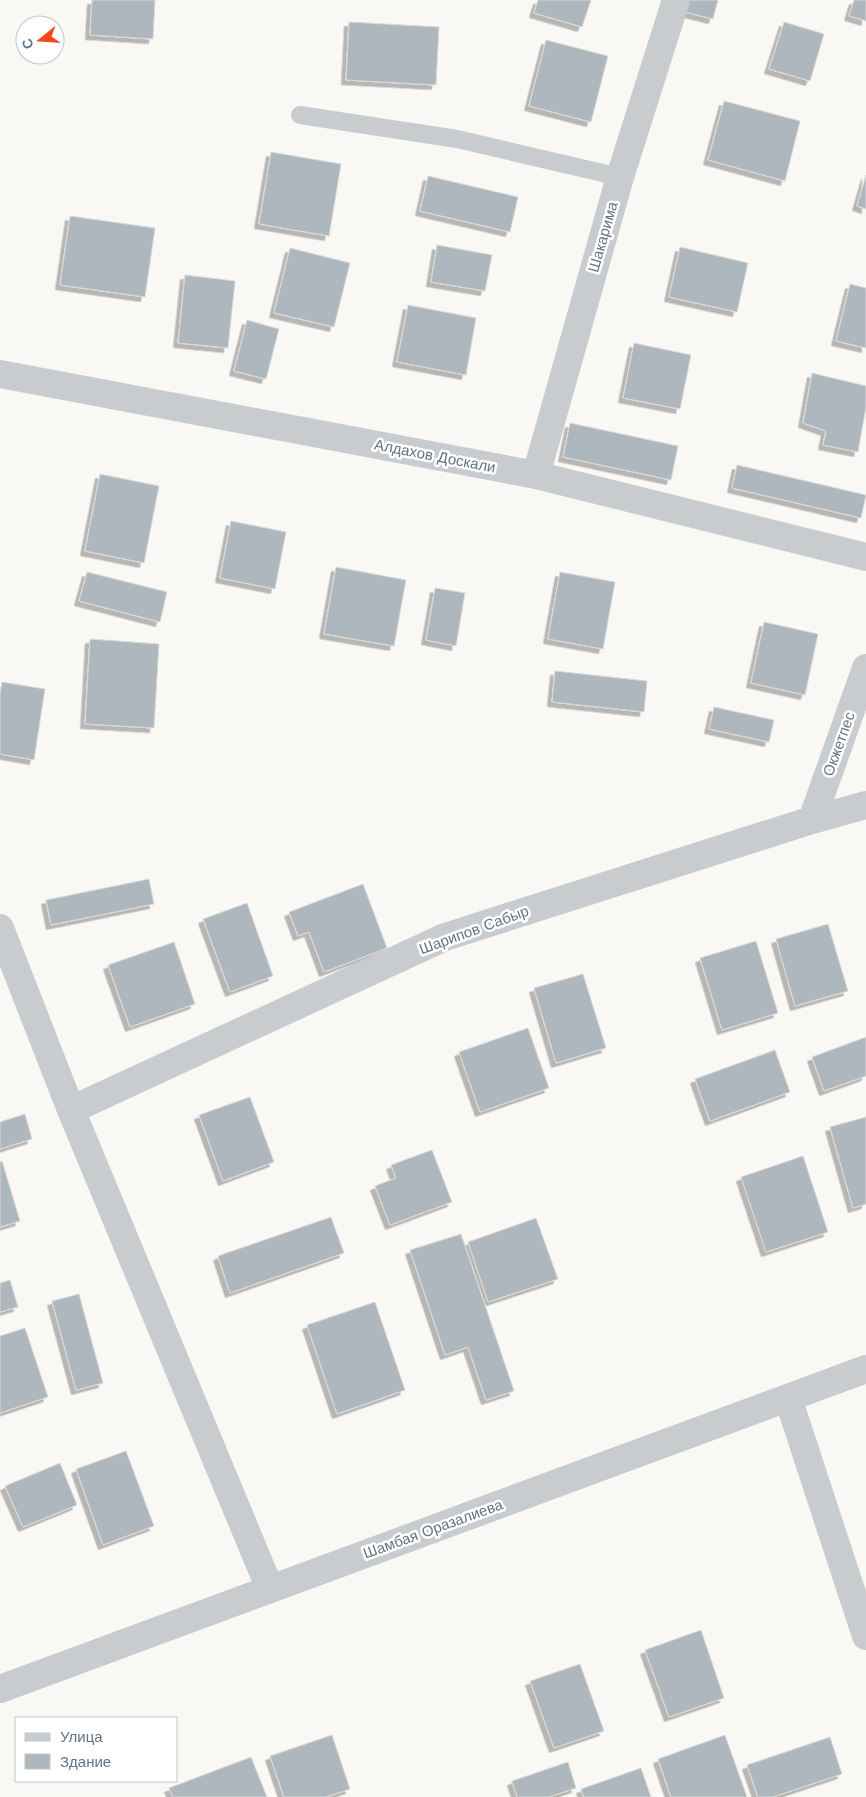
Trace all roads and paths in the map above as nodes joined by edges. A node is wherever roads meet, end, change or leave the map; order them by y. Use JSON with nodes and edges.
{"nodes":[{"id":1,"x":676,"y":0,"type":"edge"},
{"id":2,"x":300,"y":116,"type":"dead end"},
{"id":3,"x":620,"y":177,"type":"junction"},
{"id":4,"x":0,"y":374,"type":"edge"},
{"id":5,"x":536,"y":475,"type":"junction"},
{"id":6,"x":866,"y":556,"type":"edge"},
{"id":7,"x":866,"y":668,"type":"edge"},
{"id":8,"x":866,"y":805,"type":"edge"},
{"id":9,"x":812,"y":820,"type":"junction"},
{"id":10,"x":0,"y":928,"type":"edge"},
{"id":11,"x":10,"y":981,"type":"edge"},
{"id":12,"x":71,"y":1110,"type":"junction"},
{"id":13,"x":866,"y":1369,"type":"edge"},
{"id":14,"x":788,"y":1398,"type":"junction"},
{"id":15,"x":270,"y":1589,"type":"junction"},
{"id":16,"x":866,"y":1636,"type":"edge"},
{"id":17,"x":0,"y":1689,"type":"edge"}],
"edges":[{"from":1,"to":3,"type":"street","name":"Шакарима"},
{"from":2,"to":3,"type":"lane"},
{"from":3,"to":5,"type":"street","name":"Шакарима"},
{"from":4,"to":5,"type":"street","name":"Алдахов Доскали"},
{"from":5,"to":6,"type":"street","name":"Алдахов Доскали"},
{"from":7,"to":9,"type":"street","name":"Окжетпес"},
{"from":8,"to":9,"type":"street","name":"Шарипов Сабыр"},
{"from":9,"to":12,"type":"street","name":"Шарипов Сабыр"},
{"from":10,"to":11,"type":"street"},
{"from":11,"to":12,"type":"street"},
{"from":12,"to":15,"type":"street"},
{"from":13,"to":14,"type":"street","name":"Шамбая Оразалиева"},
{"from":14,"to":15,"type":"street","name":"Шамбая Оразалиева"},
{"from":14,"to":16,"type":"street"},
{"from":15,"to":17,"type":"street","name":"Шамбая Оразалиева"}]}
